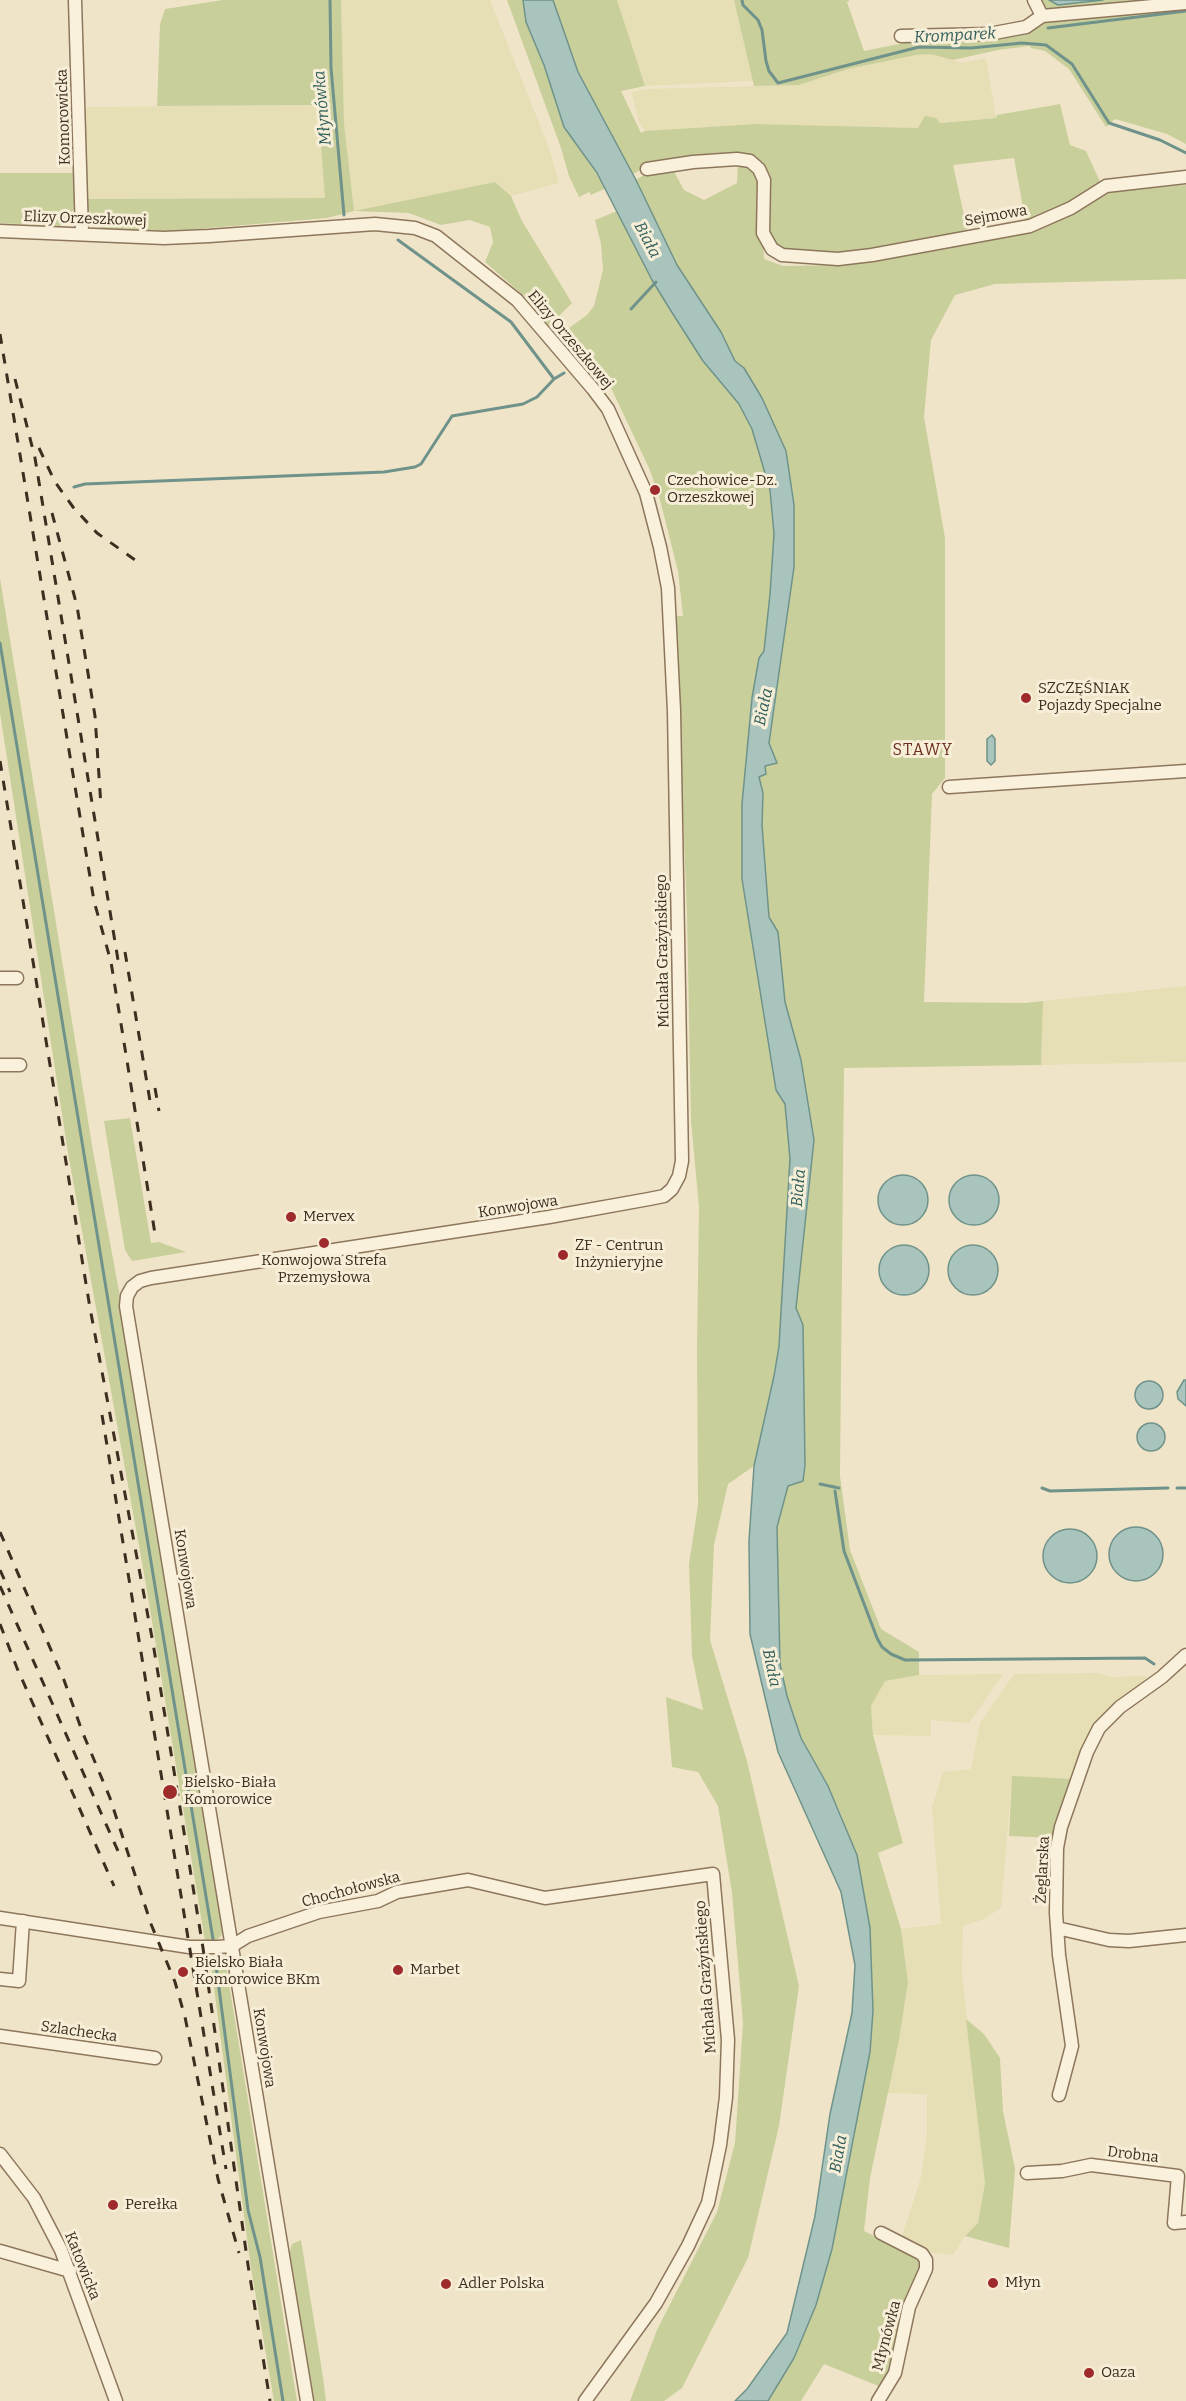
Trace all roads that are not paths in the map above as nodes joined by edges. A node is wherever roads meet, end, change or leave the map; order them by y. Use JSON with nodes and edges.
{"nodes":[{"id":1,"x":75,"y":0,"type":"edge"},
{"id":2,"x":1034,"y":0,"type":"edge"},
{"id":3,"x":1186,"y":3,"type":"edge"},
{"id":4,"x":1042,"y":16,"type":"junction"},
{"id":5,"x":901,"y":36,"type":"dead end"},
{"id":6,"x":646,"y":169,"type":"dead end"},
{"id":7,"x":1186,"y":177,"type":"edge"},
{"id":8,"x":0,"y":231,"type":"edge"},
{"id":9,"x":82,"y":234,"type":"junction"},
{"id":10,"x":674,"y":711,"type":"joint"},
{"id":11,"x":1186,"y":771,"type":"edge"},
{"id":12,"x":949,"y":787,"type":"dead end"},
{"id":13,"x":0,"y":978,"type":"edge"},
{"id":14,"x":17,"y":978,"type":"dead end"},
{"id":15,"x":0,"y":1065,"type":"edge"},
{"id":16,"x":20,"y":1065,"type":"dead end"},
{"id":17,"x":672,"y":1189,"type":"joint"},
{"id":18,"x":1186,"y":1655,"type":"edge"},
{"id":19,"x":713,"y":1874,"type":"joint"},
{"id":20,"x":0,"y":1918,"type":"edge"},
{"id":21,"x":23,"y":1921,"type":"junction"},
{"id":22,"x":1057,"y":1928,"type":"junction"},
{"id":23,"x":1186,"y":1935,"type":"edge"},
{"id":24,"x":232,"y":1946,"type":"junction"},
{"id":25,"x":0,"y":1978,"type":"edge"},
{"id":26,"x":0,"y":2036,"type":"edge"},
{"id":27,"x":154,"y":2058,"type":"dead end"},
{"id":28,"x":1059,"y":2095,"type":"dead end"},
{"id":29,"x":0,"y":2154,"type":"edge"},
{"id":30,"x":1027,"y":2173,"type":"dead end"},
{"id":31,"x":1186,"y":2222,"type":"edge"},
{"id":32,"x":881,"y":2233,"type":"dead end"},
{"id":33,"x":0,"y":2252,"type":"edge"},
{"id":34,"x":70,"y":2271,"type":"junction"},
{"id":35,"x":116,"y":2401,"type":"edge"},
{"id":36,"x":306,"y":2401,"type":"edge"},
{"id":37,"x":585,"y":2401,"type":"edge"},
{"id":38,"x":878,"y":2401,"type":"edge"}],
"edges":[{"from":1,"to":9,"type":"street","name":"Komorowicka"},
{"from":2,"to":4,"type":"street"},
{"from":3,"to":4,"type":"street"},
{"from":4,"to":5,"type":"street"},
{"from":6,"to":7,"type":"street","name":"Sejmowa"},
{"from":8,"to":9,"type":"street","name":"Elizy Orzeszkowej"},
{"from":9,"to":10,"type":"street","name":"Elizy Orzeszkowej"},
{"from":10,"to":17,"type":"street","name":"Michała Grażyńskiego"},
{"from":11,"to":12,"type":"street"},
{"from":13,"to":14,"type":"street"},
{"from":15,"to":16,"type":"street"},
{"from":17,"to":24,"type":"street","name":"Konwojowa"},
{"from":18,"to":22,"type":"street","name":"Żeglarska"},
{"from":19,"to":24,"type":"street","name":"Chochołowska"},
{"from":19,"to":37,"type":"street","name":"Michała Grażyńskiego"},
{"from":20,"to":21,"type":"street","name":"Chochołowska"},
{"from":21,"to":24,"type":"street","name":"Chochołowska"},
{"from":21,"to":25,"type":"street"},
{"from":22,"to":23,"type":"street"},
{"from":22,"to":28,"type":"street","name":"Żeglarska"},
{"from":24,"to":36,"type":"street","name":"Konwojowa"},
{"from":26,"to":27,"type":"street","name":"Szlachecka"},
{"from":29,"to":34,"type":"street","name":"Katowicka"},
{"from":30,"to":31,"type":"street","name":"Drobna"},
{"from":32,"to":38,"type":"street","name":"Młynówka"},
{"from":33,"to":34,"type":"street"},
{"from":34,"to":35,"type":"street","name":"Katowicka"}]}
